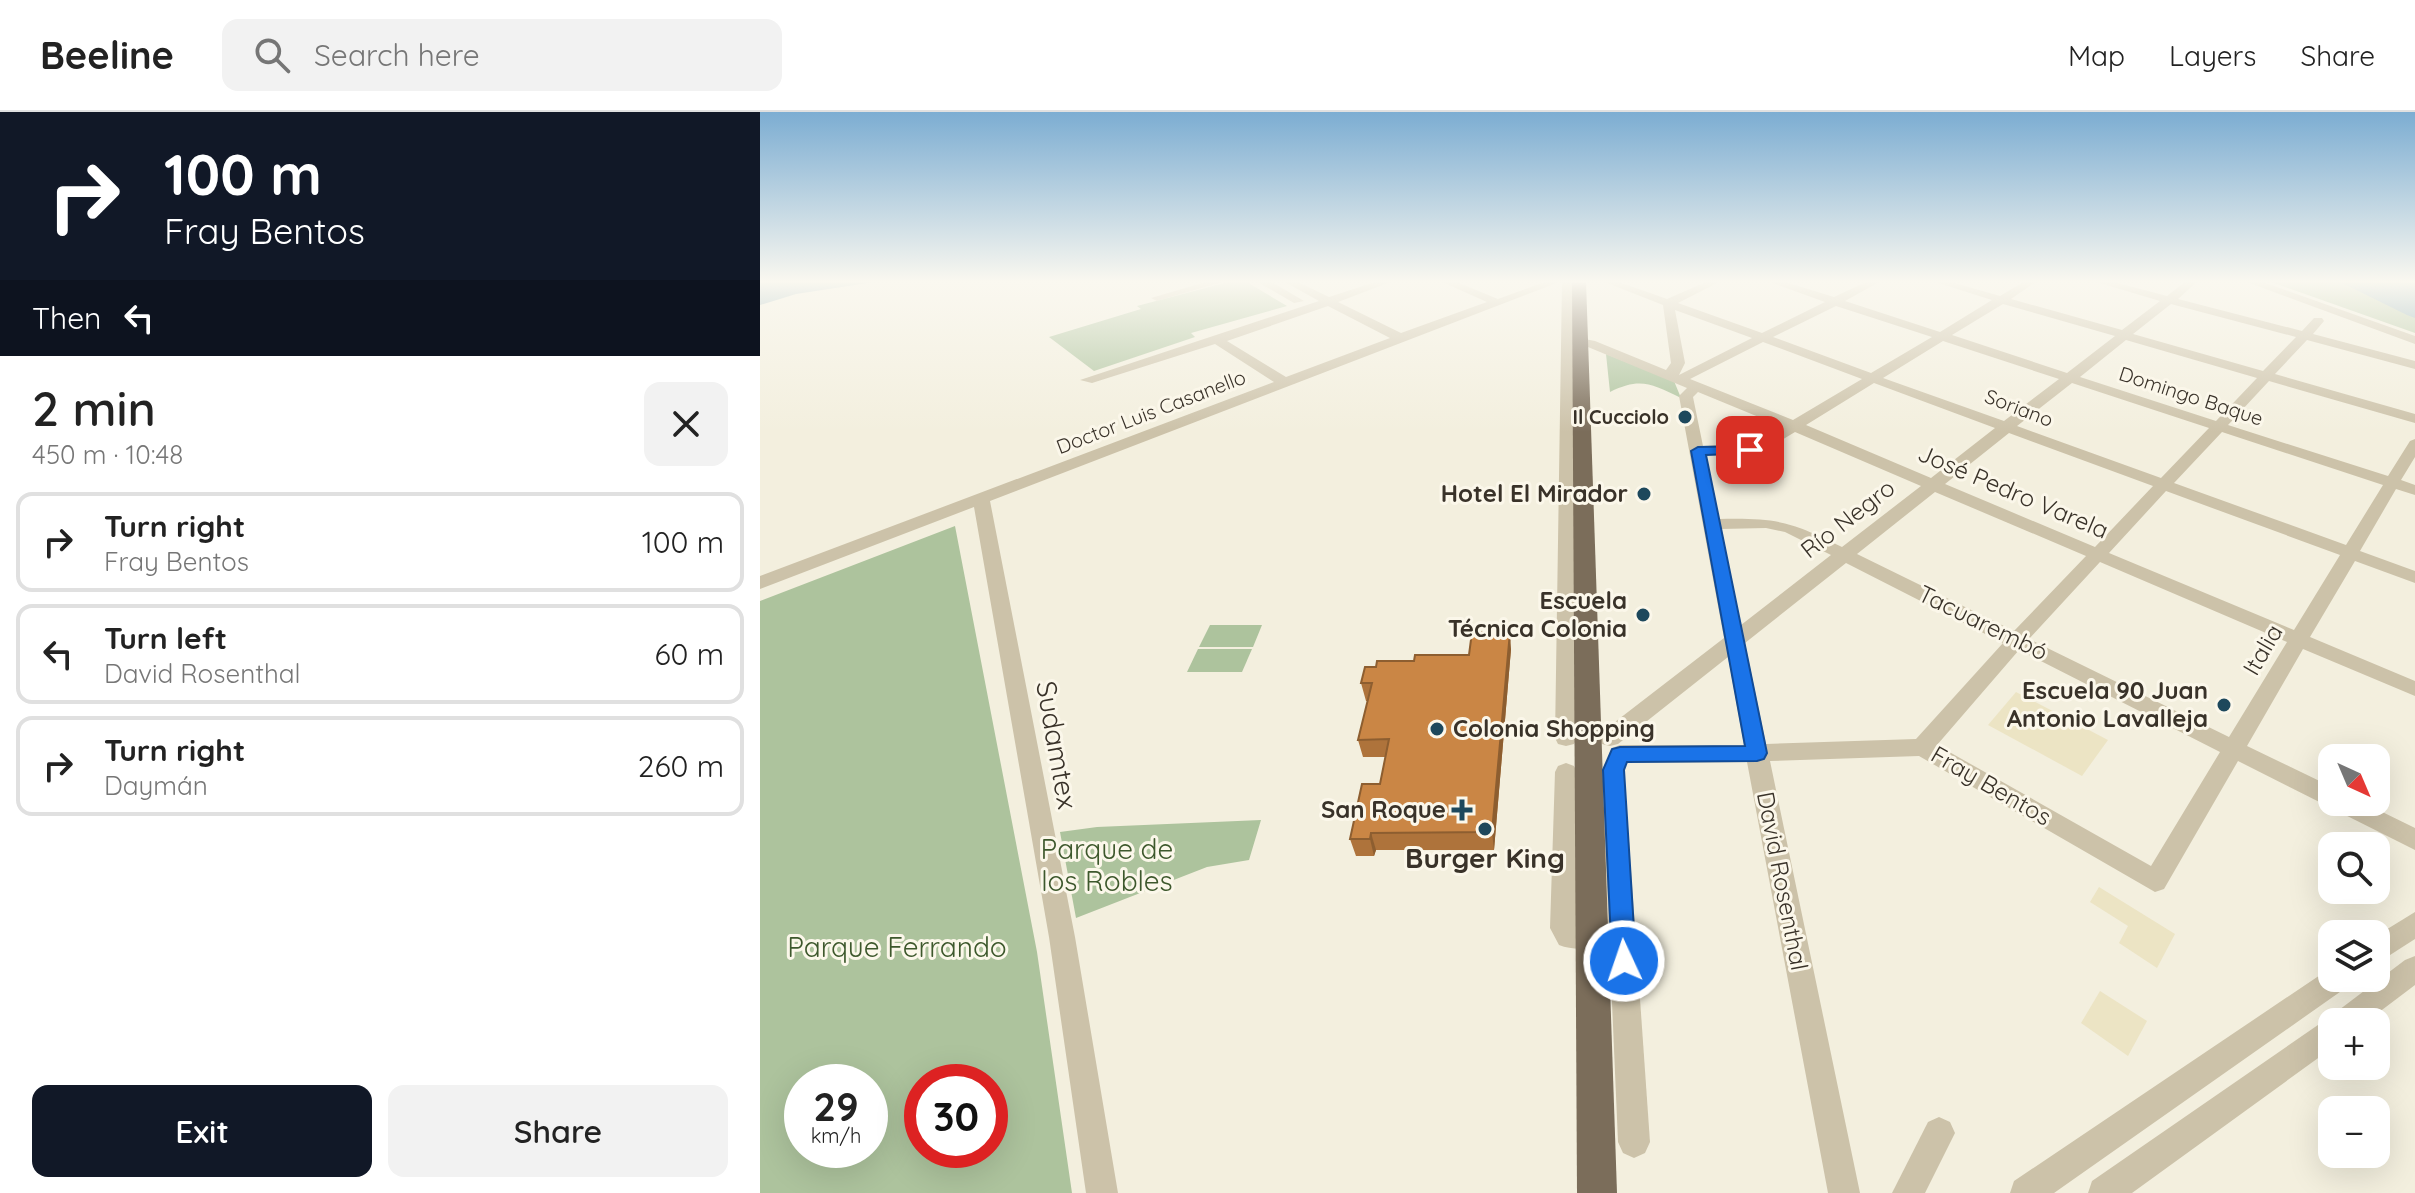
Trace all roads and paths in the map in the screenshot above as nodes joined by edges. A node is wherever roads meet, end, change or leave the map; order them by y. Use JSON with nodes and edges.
{"nodes":[{"id":1,"x":1223,"y":331,"type":"edge"},
{"id":2,"x":1233,"y":331,"type":"edge"},
{"id":3,"x":1387,"y":331,"type":"edge"},
{"id":4,"x":1417,"y":331,"type":"edge"},
{"id":5,"x":1580,"y":331,"type":"edge"},
{"id":6,"x":1582,"y":331,"type":"edge"},
{"id":7,"x":1585,"y":331,"type":"edge"},
{"id":8,"x":1675,"y":331,"type":"edge"},
{"id":9,"x":1748,"y":331,"type":"edge"},
{"id":10,"x":1775,"y":331,"type":"edge"},
{"id":11,"x":1929,"y":331,"type":"edge"},
{"id":12,"x":1950,"y":331,"type":"edge"},
{"id":13,"x":2113,"y":331,"type":"edge"},
{"id":14,"x":2125,"y":331,"type":"edge"},
{"id":15,"x":2291,"y":331,"type":"edge"},
{"id":16,"x":2308,"y":331,"type":"edge"},
{"id":17,"x":2391,"y":331,"type":"edge"},
{"id":18,"x":2122,"y":334,"type":"junction"},
{"id":19,"x":2305,"y":335,"type":"junction"},
{"id":20,"x":1943,"y":336,"type":"junction"},
{"id":21,"x":1764,"y":337,"type":"junction"},
{"id":22,"x":1214,"y":338,"type":"junction"},
{"id":23,"x":1400,"y":338,"type":"junction"},
{"id":24,"x":2415,"y":340,"type":"edge"},
{"id":25,"x":1583,"y":345,"type":"junction"},
{"id":26,"x":2415,"y":365,"type":"edge"},
{"id":27,"x":1686,"y":374,"type":"junction"},
{"id":28,"x":2266,"y":376,"type":"junction"},
{"id":29,"x":1876,"y":377,"type":"junction"},
{"id":30,"x":2070,"y":377,"type":"junction"},
{"id":31,"x":1087,"y":380,"type":"dead end"},
{"id":32,"x":1284,"y":382,"type":"junction"},
{"id":33,"x":2415,"y":419,"type":"edge"},
{"id":34,"x":2218,"y":425,"type":"junction"},
{"id":35,"x":2010,"y":426,"type":"junction"},
{"id":36,"x":1797,"y":427,"type":"junction"},
{"id":37,"x":2415,"y":444,"type":"edge"},
{"id":38,"x":1698,"y":451,"type":"junction"},
{"id":39,"x":2394,"y":483,"type":"junction"},
{"id":40,"x":1934,"y":484,"type":"junction"},
{"id":41,"x":2162,"y":484,"type":"junction"},
{"id":42,"x":2415,"y":490,"type":"edge"},
{"id":43,"x":981,"y":498,"type":"junction"},
{"id":44,"x":1711,"y":524,"type":"junction"},
{"id":45,"x":2098,"y":553,"type":"junction"},
{"id":46,"x":2350,"y":553,"type":"junction"},
{"id":47,"x":1845,"y":555,"type":"junction"},
{"id":48,"x":2415,"y":577,"type":"edge"},
{"id":49,"x":760,"y":583,"type":"edge"},
{"id":50,"x":1735,"y":640,"type":"junction"},
{"id":51,"x":2017,"y":640,"type":"junction"},
{"id":52,"x":2299,"y":640,"type":"junction"},
{"id":53,"x":2415,"y":689,"type":"edge"},
{"id":54,"x":1922,"y":747,"type":"junction"},
{"id":55,"x":2235,"y":749,"type":"junction"},
{"id":56,"x":1757,"y":753,"type":"junction"},
{"id":57,"x":1593,"y":755,"type":"junction"},
{"id":58,"x":2318,"y":791,"type":"edge"},
{"id":59,"x":2368,"y":816,"type":"edge"},
{"id":60,"x":2415,"y":840,"type":"edge"},
{"id":61,"x":1592,"y":875,"type":"junction"},
{"id":62,"x":2155,"y":881,"type":"joint"},
{"id":63,"x":2415,"y":924,"type":"edge"},
{"id":64,"x":2390,"y":941,"type":"edge"},
{"id":65,"x":2415,"y":969,"type":"edge"},
{"id":66,"x":2318,"y":991,"type":"edge"},
{"id":67,"x":2362,"y":1008,"type":"edge"},
{"id":68,"x":1627,"y":1019,"type":"junction"},
{"id":69,"x":1594,"y":1020,"type":"junction"},
{"id":70,"x":2318,"y":1040,"type":"edge"},
{"id":71,"x":1630,"y":1066,"type":"junction"},
{"id":72,"x":1595,"y":1068,"type":"junction"},
{"id":73,"x":1939,"y":1133,"type":"dead end"},
{"id":74,"x":1597,"y":1177,"type":"edge"},
{"id":75,"x":1102,"y":1193,"type":"edge"},
{"id":76,"x":1844,"y":1193,"type":"edge"},
{"id":77,"x":1908,"y":1193,"type":"edge"},
{"id":78,"x":2026,"y":1193,"type":"edge"},
{"id":79,"x":2104,"y":1193,"type":"edge"}],
"edges":[{"from":1,"to":22,"type":"street"},
{"from":2,"to":22,"type":"street"},
{"from":3,"to":23,"type":"street"},
{"from":4,"to":23,"type":"street","name":"Doctor Luis Casanello"},
{"from":5,"to":25,"type":"street"},
{"from":6,"to":25,"type":"main road"},
{"from":7,"to":25,"type":"main road"},
{"from":8,"to":27,"type":"street","name":"David Rosenthal"},
{"from":9,"to":21,"type":"street","name":"Soriano"},
{"from":10,"to":21,"type":"street"},
{"from":11,"to":20,"type":"street","name":"Domingo Baque"},
{"from":12,"to":20,"type":"street"},
{"from":13,"to":18,"type":"street"},
{"from":14,"to":18,"type":"street","name":"Río Negro"},
{"from":15,"to":19,"type":"street"},
{"from":16,"to":19,"type":"street"},
{"from":17,"to":24,"type":"street"},
{"from":18,"to":28,"type":"street"},
{"from":18,"to":30,"type":"street","name":"Río Negro"},
{"from":19,"to":26,"type":"street"},
{"from":19,"to":28,"type":"street"},
{"from":20,"to":29,"type":"street"},
{"from":20,"to":30,"type":"street","name":"Domingo Baque"},
{"from":21,"to":27,"type":"street"},
{"from":21,"to":29,"type":"street","name":"Soriano"},
{"from":22,"to":31,"type":"street"},
{"from":22,"to":32,"type":"street"},
{"from":23,"to":32,"type":"street","name":"Doctor Luis Casanello"},
{"from":25,"to":27,"type":"street","name":"José Pedro Varela"},
{"from":25,"to":57,"type":"main road"},
{"from":27,"to":36,"type":"street","name":"José Pedro Varela"},
{"from":27,"to":38,"type":"street","name":"David Rosenthal"},
{"from":28,"to":33,"type":"street"},
{"from":28,"to":34,"type":"street"},
{"from":29,"to":35,"type":"street","name":"Soriano"},
{"from":29,"to":36,"type":"street"},
{"from":30,"to":34,"type":"street","name":"Domingo Baque"},
{"from":30,"to":35,"type":"street","name":"Río Negro"},
{"from":32,"to":43,"type":"street","name":"Doctor Luis Casanello"},
{"from":34,"to":39,"type":"street","name":"Domingo Baque"},
{"from":34,"to":41,"type":"street"},
{"from":35,"to":40,"type":"street","name":"Río Negro"},
{"from":35,"to":41,"type":"street","name":"Soriano"},
{"from":36,"to":38,"type":"street"},
{"from":36,"to":40,"type":"street","name":"José Pedro Varela"},
{"from":37,"to":39,"type":"street","name":"Italia"},
{"from":38,"to":44,"type":"street","name":"David Rosenthal"},
{"from":39,"to":42,"type":"street","name":"Domingo Baque"},
{"from":39,"to":46,"type":"street","name":"Italia"},
{"from":40,"to":45,"type":"street","name":"José Pedro Varela"},
{"from":40,"to":47,"type":"street","name":"Río Negro"},
{"from":41,"to":45,"type":"street"},
{"from":41,"to":46,"type":"street","name":"Soriano"},
{"from":43,"to":49,"type":"street","name":"Doctor Luis Casanello"},
{"from":43,"to":75,"type":"street","name":"Sudamtex"},
{"from":44,"to":47,"type":"street","name":"Tacuarembó"},
{"from":44,"to":50,"type":"street","name":"David Rosenthal"},
{"from":45,"to":51,"type":"street"},
{"from":45,"to":52,"type":"street","name":"José Pedro Varela"},
{"from":46,"to":48,"type":"street","name":"Soriano"},
{"from":46,"to":52,"type":"street","name":"Italia"},
{"from":47,"to":50,"type":"street","name":"Río Negro"},
{"from":47,"to":51,"type":"street","name":"Tacuarembó"},
{"from":50,"to":56,"type":"street","name":"David Rosenthal"},
{"from":50,"to":57,"type":"street","name":"Río Negro"},
{"from":51,"to":54,"type":"street"},
{"from":51,"to":55,"type":"street","name":"Tacuarembó"},
{"from":52,"to":53,"type":"street","name":"José Pedro Varela"},
{"from":52,"to":55,"type":"street","name":"Italia"},
{"from":54,"to":56,"type":"street","name":"Fray Bentos"},
{"from":54,"to":62,"type":"street","name":"Fray Bentos"},
{"from":55,"to":58,"type":"street","name":"Tacuarembó"},
{"from":55,"to":62,"type":"street","name":"Italia"},
{"from":56,"to":57,"type":"street","name":"Fray Bentos"},
{"from":56,"to":76,"type":"street","name":"David Rosenthal"},
{"from":57,"to":61,"type":"main road"},
{"from":59,"to":60,"type":"street"},
{"from":61,"to":68,"type":"street"},
{"from":61,"to":69,"type":"main road"},
{"from":63,"to":64,"type":"street"},
{"from":65,"to":67,"type":"street"},
{"from":66,"to":78,"type":"street"},
{"from":68,"to":69,"type":"street"},
{"from":68,"to":71,"type":"street"},
{"from":69,"to":72,"type":"main road"},
{"from":70,"to":79,"type":"street"},
{"from":71,"to":72,"type":"street"},
{"from":71,"to":74,"type":"street"},
{"from":72,"to":74,"type":"main road"},
{"from":73,"to":77,"type":"street"}]}
